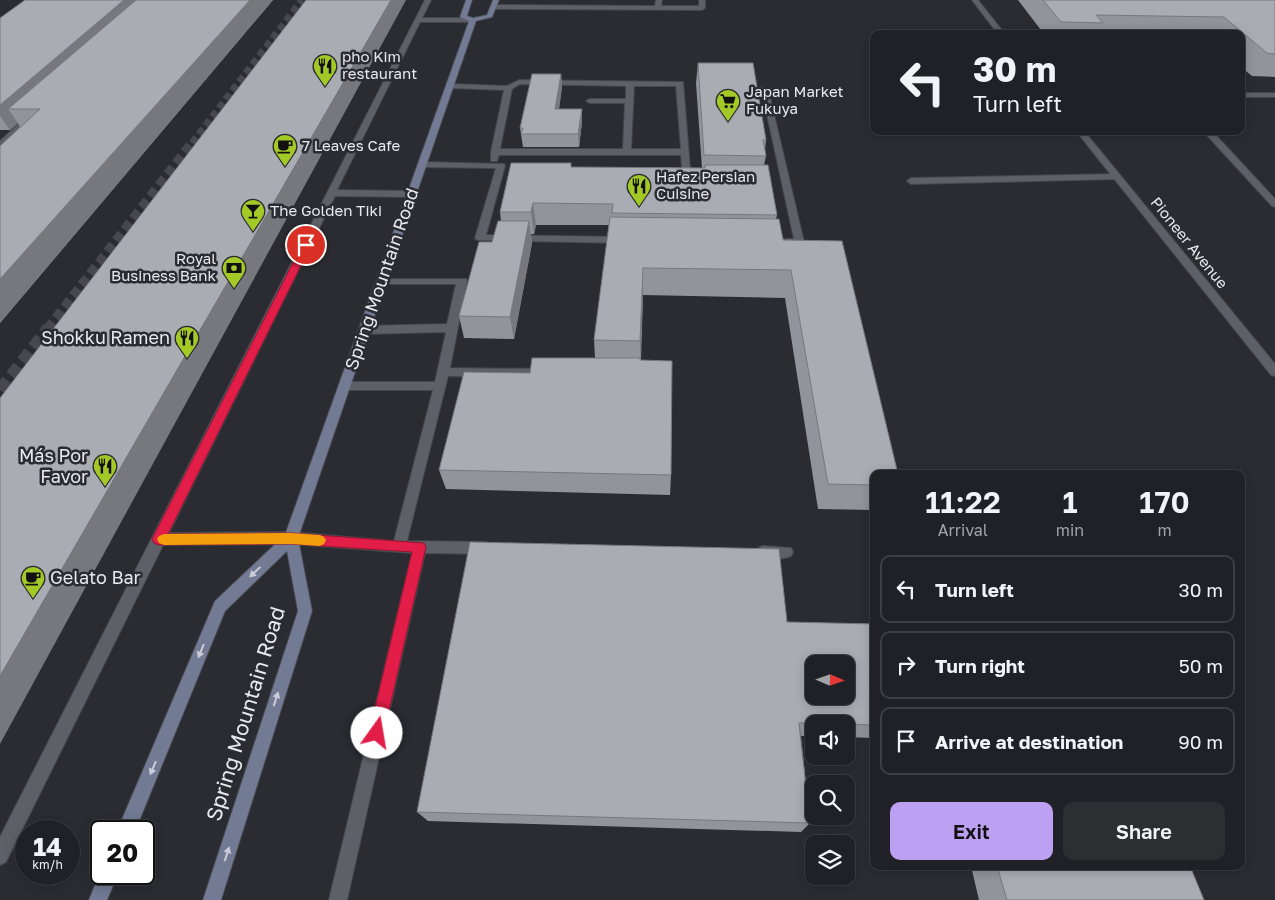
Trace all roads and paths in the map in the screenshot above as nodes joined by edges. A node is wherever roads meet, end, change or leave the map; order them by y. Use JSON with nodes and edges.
{"nodes":[{"id":1,"x":428,"y":0,"type":"edge"},
{"id":2,"x":470,"y":0,"type":"edge"},
{"id":3,"x":659,"y":0,"type":"edge"},
{"id":4,"x":702,"y":0,"type":"edge"},
{"id":5,"x":976,"y":0,"type":"edge"},
{"id":6,"x":495,"y":3,"type":"edge"},
{"id":7,"x":658,"y":8,"type":"junction"},
{"id":8,"x":419,"y":20,"type":"junction"},
{"id":9,"x":473,"y":20,"type":"junction"},
{"id":10,"x":999,"y":30,"type":"edge"},
{"id":11,"x":630,"y":83,"type":"junction"},
{"id":12,"x":450,"y":86,"type":"junction"},
{"id":13,"x":508,"y":88,"type":"junction"},
{"id":14,"x":764,"y":89,"type":"dead end"},
{"id":15,"x":1245,"y":95,"type":"edge"},
{"id":16,"x":1275,"y":95,"type":"edge"},
{"id":17,"x":590,"y":101,"type":"dead end"},
{"id":18,"x":629,"y":101,"type":"junction"},
{"id":19,"x":36,"y":112,"type":"edge"},
{"id":20,"x":1083,"y":135,"type":"edge"},
{"id":21,"x":1211,"y":135,"type":"edge"},
{"id":22,"x":0,"y":145,"type":"edge"},
{"id":23,"x":495,"y":152,"type":"junction"},
{"id":24,"x":627,"y":152,"type":"junction"},
{"id":25,"x":685,"y":152,"type":"junction"},
{"id":26,"x":422,"y":165,"type":"junction"},
{"id":27,"x":492,"y":166,"type":"junction"},
{"id":28,"x":1117,"y":177,"type":"junction"},
{"id":29,"x":912,"y":180,"type":"dead end"},
{"id":30,"x":697,"y":181,"type":"edge"},
{"id":31,"x":332,"y":193,"type":"junction"},
{"id":32,"x":412,"y":194,"type":"junction"},
{"id":33,"x":1275,"y":204,"type":"edge"},
{"id":34,"x":630,"y":240,"type":"edge"},
{"id":35,"x":780,"y":242,"type":"edge"},
{"id":36,"x":381,"y":281,"type":"junction"},
{"id":37,"x":452,"y":328,"type":"junction"},
{"id":38,"x":364,"y":330,"type":"junction"},
{"id":39,"x":443,"y":372,"type":"junction"},
{"id":40,"x":1275,"y":372,"type":"edge"},
{"id":41,"x":562,"y":373,"type":"edge"},
{"id":42,"x":344,"y":386,"type":"junction"},
{"id":43,"x":439,"y":386,"type":"junction"},
{"id":44,"x":291,"y":538,"type":"junction"},
{"id":45,"x":159,"y":539,"type":"junction"},
{"id":46,"x":399,"y":547,"type":"junction"},
{"id":47,"x":420,"y":547,"type":"junction"},
{"id":48,"x":499,"y":548,"type":"edge"},
{"id":49,"x":746,"y":551,"type":"edge"},
{"id":50,"x":786,"y":552,"type":"dead end"},
{"id":51,"x":131,"y":820,"type":"edge"},
{"id":52,"x":0,"y":856,"type":"edge"},
{"id":53,"x":104,"y":885,"type":"edge"},
{"id":54,"x":98,"y":900,"type":"edge"},
{"id":55,"x":212,"y":900,"type":"edge"},
{"id":56,"x":338,"y":900,"type":"edge"}],
"edges":[{"from":1,"to":8,"type":"street"},
{"from":2,"to":9,"type":"main road"},
{"from":3,"to":7,"type":"street"},
{"from":4,"to":7,"type":"street"},
{"from":5,"to":10,"type":"street"},
{"from":6,"to":7,"type":"street"},
{"from":6,"to":9,"type":"main road"},
{"from":8,"to":9,"type":"street"},
{"from":8,"to":31,"type":"street"},
{"from":9,"to":12,"type":"main road","name":"Spring Mountain Road"},
{"from":11,"to":13,"type":"street"},
{"from":11,"to":18,"type":"street"},
{"from":11,"to":25,"type":"street"},
{"from":12,"to":13,"type":"street"},
{"from":12,"to":26,"type":"main road","name":"Spring Mountain Road"},
{"from":13,"to":23,"type":"street"},
{"from":14,"to":35,"type":"street"},
{"from":15,"to":16,"type":"street"},
{"from":17,"to":18,"type":"street"},
{"from":18,"to":24,"type":"street"},
{"from":19,"to":22,"type":"street"},
{"from":20,"to":28,"type":"street","name":"Pioneer Avenue"},
{"from":21,"to":33,"type":"street"},
{"from":23,"to":24,"type":"street"},
{"from":23,"to":27,"type":"street"},
{"from":24,"to":25,"type":"street"},
{"from":25,"to":30,"type":"street"},
{"from":26,"to":27,"type":"street"},
{"from":26,"to":32,"type":"main road","name":"Spring Mountain Road"},
{"from":27,"to":34,"type":"street"},
{"from":28,"to":29,"type":"street"},
{"from":28,"to":40,"type":"street","name":"Pioneer Avenue"},
{"from":31,"to":32,"type":"street"},
{"from":31,"to":45,"type":"street"},
{"from":32,"to":36,"type":"main road","name":"Spring Mountain Road"},
{"from":36,"to":37,"type":"street"},
{"from":36,"to":38,"type":"main road","name":"Spring Mountain Road"},
{"from":37,"to":38,"type":"street"},
{"from":37,"to":39,"type":"street"},
{"from":38,"to":42,"type":"main road","name":"Spring Mountain Road"},
{"from":39,"to":41,"type":"street"},
{"from":39,"to":43,"type":"street"},
{"from":42,"to":43,"type":"street"},
{"from":42,"to":44,"type":"main road","name":"Spring Mountain Road"},
{"from":43,"to":46,"type":"street"},
{"from":44,"to":45,"type":"street"},
{"from":44,"to":46,"type":"street"},
{"from":44,"to":51,"type":"main road","name":"Spring Mountain Road","one_way":true},
{"from":55,"to":44,"type":"main road","name":"Spring Mountain Road","one_way":true},
{"from":45,"to":52,"type":"street"},
{"from":46,"to":47,"type":"street"},
{"from":47,"to":48,"type":"street"},
{"from":47,"to":56,"type":"street"},
{"from":49,"to":50,"type":"street"},
{"from":53,"to":54,"type":"main road"}]}
